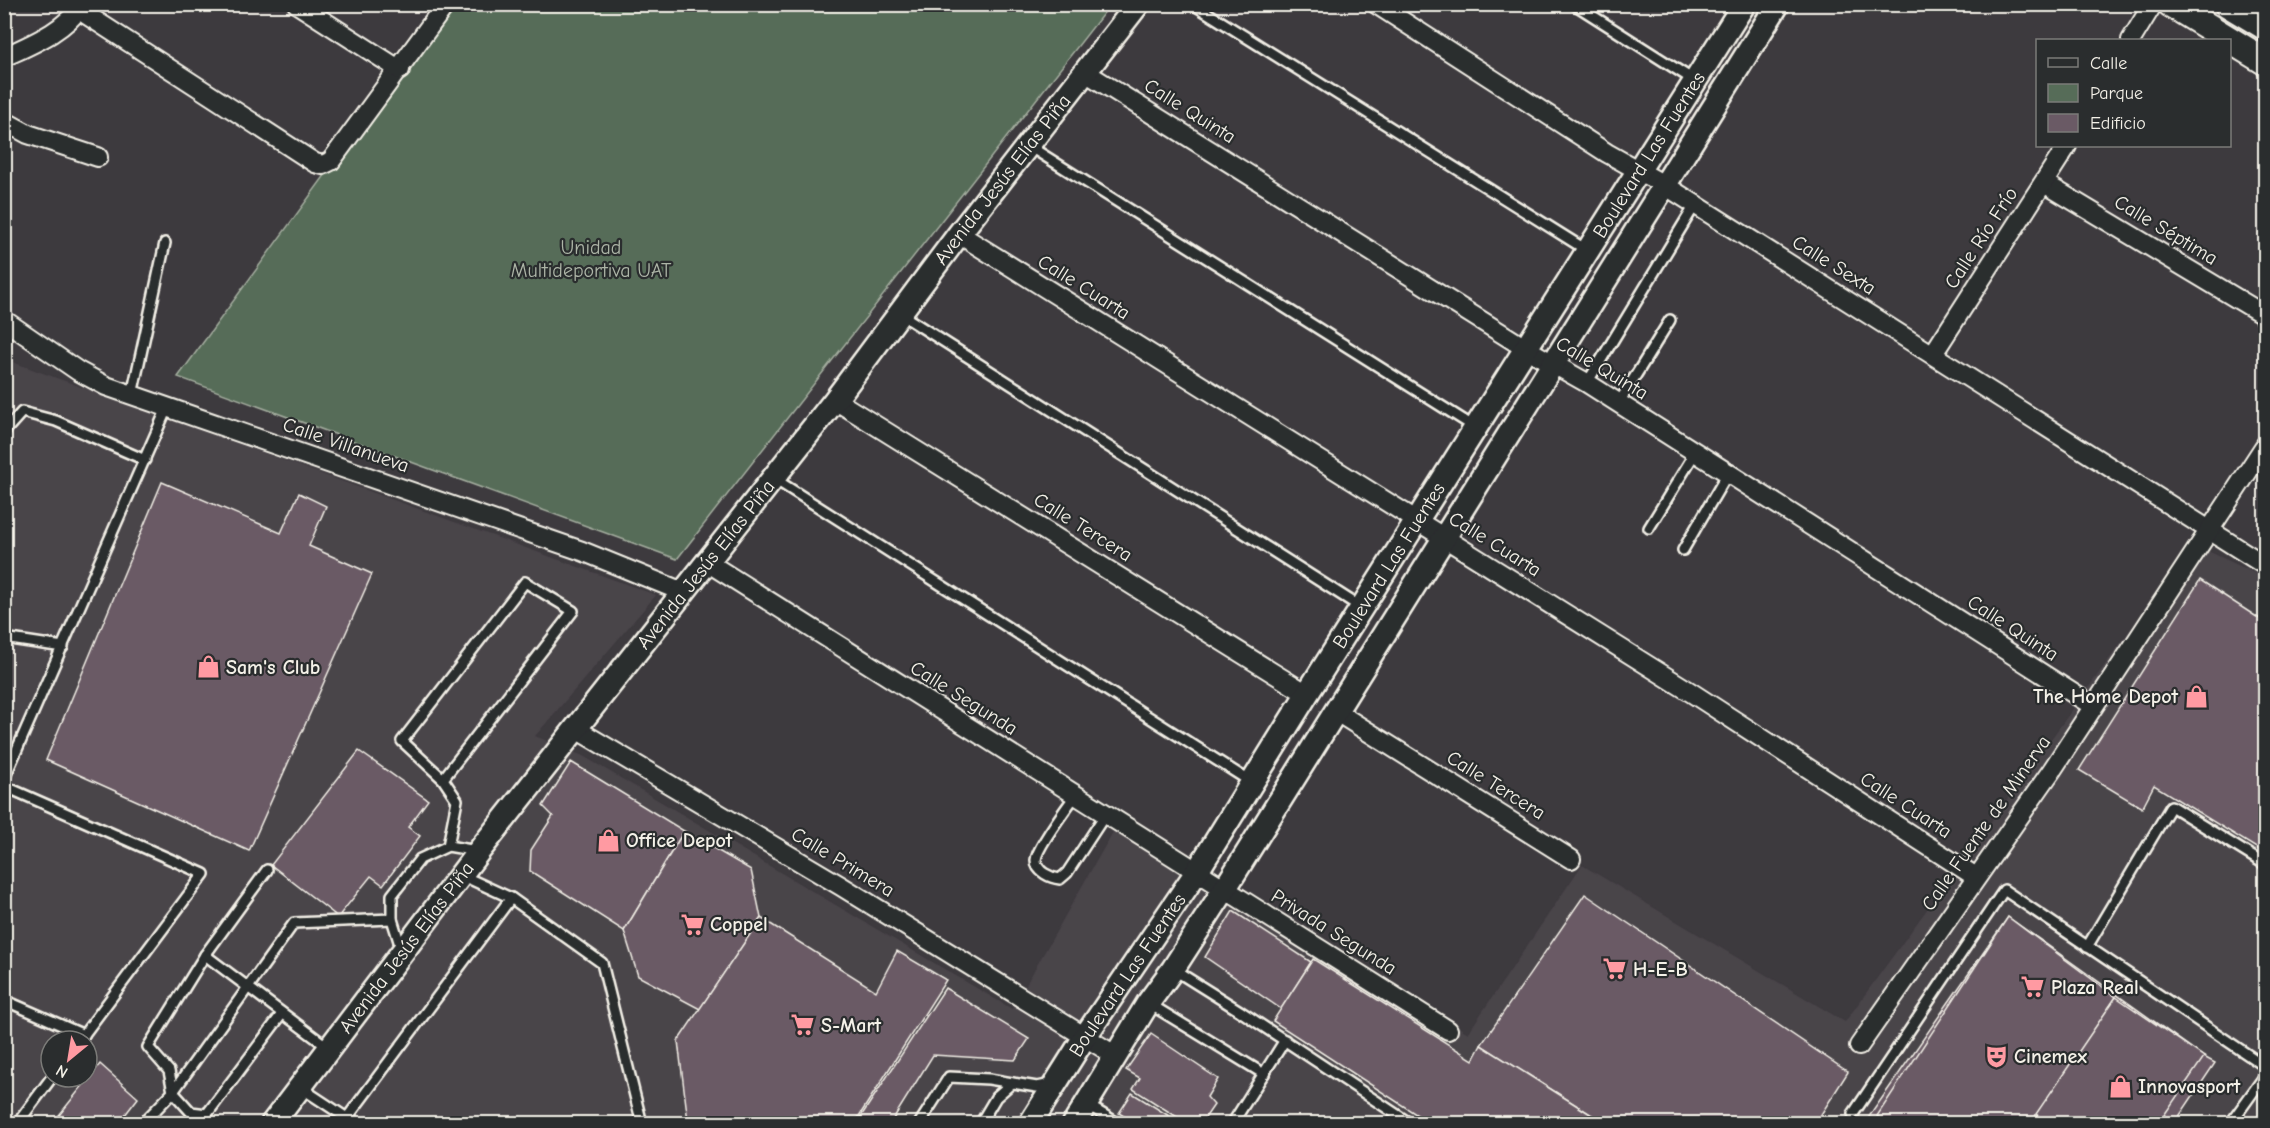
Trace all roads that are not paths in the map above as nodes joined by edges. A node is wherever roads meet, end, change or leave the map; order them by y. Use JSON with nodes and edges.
{"nodes":[{"id":1,"x":297,"y":4,"type":"edge"},
{"id":2,"x":446,"y":4,"type":"edge"},
{"id":3,"x":1138,"y":4,"type":"edge"},
{"id":4,"x":1193,"y":4,"type":"edge"},
{"id":5,"x":1376,"y":4,"type":"edge"},
{"id":6,"x":1574,"y":4,"type":"edge"},
{"id":7,"x":1744,"y":4,"type":"edge"},
{"id":8,"x":1778,"y":4,"type":"edge"},
{"id":9,"x":2153,"y":4,"type":"edge"},
{"id":10,"x":2171,"y":4,"type":"edge"},
{"id":11,"x":2228,"y":4,"type":"edge"},
{"id":12,"x":77,"y":6,"type":"edge"},
{"id":13,"x":2265,"y":27,"type":"edge"},
{"id":14,"x":2132,"y":39,"type":"edge"},
{"id":15,"x":2228,"y":39,"type":"edge"},
{"id":16,"x":2231,"y":41,"type":"edge"},
{"id":17,"x":4,"y":57,"type":"edge"},
{"id":18,"x":2265,"y":62,"type":"edge"},
{"id":19,"x":400,"y":70,"type":"junction"},
{"id":20,"x":1085,"y":72,"type":"junction"},
{"id":21,"x":1695,"y":81,"type":"junction"},
{"id":22,"x":4,"y":121,"type":"edge"},
{"id":23,"x":1028,"y":145,"type":"junction"},
{"id":24,"x":2066,"y":147,"type":"edge"},
{"id":25,"x":98,"y":157,"type":"dead end"},
{"id":26,"x":1640,"y":171,"type":"junction"},
{"id":27,"x":2044,"y":183,"type":"junction"},
{"id":28,"x":1666,"y":186,"type":"junction"},
{"id":29,"x":1695,"y":205,"type":"junction"},
{"id":30,"x":958,"y":234,"type":"junction"},
{"id":31,"x":165,"y":243,"type":"dead end"},
{"id":32,"x":1587,"y":251,"type":"junction"},
{"id":33,"x":899,"y":314,"type":"junction"},
{"id":34,"x":2265,"y":316,"type":"edge"},
{"id":35,"x":4,"y":320,"type":"edge"},
{"id":36,"x":1670,"y":320,"type":"dead end"},
{"id":37,"x":1525,"y":348,"type":"junction"},
{"id":38,"x":1933,"y":354,"type":"junction"},
{"id":39,"x":1554,"y":364,"type":"junction"},
{"id":40,"x":1587,"y":383,"type":"junction"},
{"id":41,"x":132,"y":395,"type":"junction"},
{"id":42,"x":835,"y":400,"type":"junction"},
{"id":43,"x":1618,"y":404,"type":"junction"},
{"id":44,"x":167,"y":408,"type":"junction"},
{"id":45,"x":1476,"y":428,"type":"junction"},
{"id":46,"x":4,"y":432,"type":"edge"},
{"id":47,"x":2265,"y":444,"type":"edge"},
{"id":48,"x":1695,"y":453,"type":"junction"},
{"id":49,"x":145,"y":460,"type":"junction"},
{"id":50,"x":1728,"y":473,"type":"junction"},
{"id":51,"x":773,"y":478,"type":"junction"},
{"id":52,"x":1416,"y":522,"type":"junction"},
{"id":53,"x":1649,"y":528,"type":"dead end"},
{"id":54,"x":2208,"y":531,"type":"junction"},
{"id":55,"x":1445,"y":539,"type":"junction"},
{"id":56,"x":1683,"y":550,"type":"dead end"},
{"id":57,"x":707,"y":562,"type":"junction"},
{"id":58,"x":2265,"y":567,"type":"edge"},
{"id":59,"x":684,"y":592,"type":"junction"},
{"id":60,"x":1362,"y":608,"type":"junction"},
{"id":61,"x":4,"y":638,"type":"edge"},
{"id":62,"x":63,"y":647,"type":"junction"},
{"id":63,"x":1307,"y":693,"type":"junction"},
{"id":64,"x":2093,"y":706,"type":"junction"},
{"id":65,"x":1335,"y":711,"type":"junction"},
{"id":66,"x":576,"y":729,"type":"junction"},
{"id":67,"x":4,"y":779,"type":"edge"},
{"id":68,"x":443,"y":779,"type":"junction"},
{"id":69,"x":1251,"y":782,"type":"junction"},
{"id":70,"x":4,"y":786,"type":"edge"},
{"id":71,"x":1075,"y":796,"type":"junction"},
{"id":72,"x":1105,"y":815,"type":"junction"},
{"id":73,"x":448,"y":846,"type":"junction"},
{"id":74,"x":479,"y":851,"type":"junction"},
{"id":75,"x":1571,"y":859,"type":"dead end"},
{"id":76,"x":2265,"y":865,"type":"edge"},
{"id":77,"x":267,"y":870,"type":"dead end"},
{"id":78,"x":1196,"y":873,"type":"junction"},
{"id":79,"x":461,"y":875,"type":"junction"},
{"id":80,"x":1976,"y":877,"type":"junction"},
{"id":81,"x":1224,"y":890,"type":"junction"},
{"id":82,"x":512,"y":898,"type":"junction"},
{"id":83,"x":392,"y":919,"type":"junction"},
{"id":84,"x":2088,"y":947,"type":"junction"},
{"id":85,"x":403,"y":953,"type":"junction"},
{"id":86,"x":205,"y":955,"type":"junction"},
{"id":87,"x":1173,"y":969,"type":"junction"},
{"id":88,"x":248,"y":988,"type":"junction"},
{"id":89,"x":4,"y":1000,"type":"edge"},
{"id":90,"x":1148,"y":1003,"type":"junction"},
{"id":91,"x":282,"y":1014,"type":"junction"},
{"id":92,"x":63,"y":1029,"type":"edge"},
{"id":93,"x":88,"y":1029,"type":"edge"},
{"id":94,"x":1448,"y":1030,"type":"dead end"},
{"id":95,"x":1084,"y":1038,"type":"junction"},
{"id":96,"x":1285,"y":1040,"type":"junction"},
{"id":97,"x":1859,"y":1046,"type":"dead end"},
{"id":98,"x":329,"y":1048,"type":"junction"},
{"id":99,"x":1116,"y":1056,"type":"junction"},
{"id":100,"x":2265,"y":1067,"type":"edge"},
{"id":101,"x":1264,"y":1074,"type":"junction"},
{"id":102,"x":2265,"y":1074,"type":"edge"},
{"id":103,"x":1012,"y":1083,"type":"junction"},
{"id":104,"x":1055,"y":1083,"type":"junction"},
{"id":105,"x":300,"y":1087,"type":"junction"},
{"id":106,"x":43,"y":1089,"type":"edge"},
{"id":107,"x":173,"y":1092,"type":"junction"},
{"id":108,"x":1086,"y":1104,"type":"junction"},
{"id":109,"x":1853,"y":1114,"type":"dead end"},
{"id":110,"x":347,"y":1118,"type":"junction"},
{"id":111,"x":1032,"y":1123,"type":"edge"},
{"id":112,"x":17,"y":1124,"type":"edge"},
{"id":113,"x":142,"y":1124,"type":"edge"},
{"id":114,"x":272,"y":1124,"type":"edge"},
{"id":115,"x":356,"y":1124,"type":"edge"},
{"id":116,"x":642,"y":1124,"type":"edge"},
{"id":117,"x":919,"y":1124,"type":"edge"},
{"id":118,"x":980,"y":1124,"type":"edge"},
{"id":119,"x":1074,"y":1124,"type":"edge"},
{"id":120,"x":1119,"y":1124,"type":"edge"},
{"id":121,"x":1232,"y":1124,"type":"edge"},
{"id":122,"x":1411,"y":1124,"type":"edge"},
{"id":123,"x":2230,"y":1124,"type":"edge"}],
"edges":[{"from":1,"to":19,"type":"street"},
{"from":2,"to":19,"type":"street"},
{"from":3,"to":20,"type":"street","name":"Avenida Jesús Elías Piña"},
{"from":4,"to":32,"type":"lane"},
{"from":5,"to":26,"type":"street","name":"Calle Sexta"},
{"from":6,"to":21,"type":"lane"},
{"from":7,"to":21,"type":"street","name":"Boulevard Las Fuentes"},
{"from":8,"to":28,"type":"street","name":"Boulevard Las Fuentes"},
{"from":9,"to":14,"type":"street"},
{"from":10,"to":15,"type":"main road"},
{"from":11,"to":13,"type":"main road"},
{"from":12,"to":17,"type":"street"},
{"from":12,"to":19,"type":"street"},
{"from":16,"to":18,"type":"main road"},
{"from":20,"to":23,"type":"street","name":"Avenida Jesús Elías Piña"},
{"from":20,"to":37,"type":"street","name":"Calle Quinta"},
{"from":21,"to":26,"type":"street","name":"Boulevard Las Fuentes"},
{"from":22,"to":25,"type":"street"},
{"from":23,"to":30,"type":"street","name":"Avenida Jesús Elías Piña"},
{"from":23,"to":45,"type":"lane"},
{"from":24,"to":27,"type":"street","name":"Calle Río Frío"},
{"from":26,"to":28,"type":"street","name":"Calle Sexta"},
{"from":26,"to":32,"type":"street","name":"Boulevard Las Fuentes"},
{"from":27,"to":34,"type":"street","name":"Calle Séptima"},
{"from":27,"to":38,"type":"street","name":"Calle Río Frío"},
{"from":28,"to":29,"type":"street","name":"Calle Sexta"},
{"from":28,"to":39,"type":"street","name":"Boulevard Las Fuentes"},
{"from":29,"to":38,"type":"street","name":"Calle Sexta"},
{"from":29,"to":40,"type":"lane"},
{"from":30,"to":33,"type":"street","name":"Avenida Jesús Elías Piña"},
{"from":30,"to":52,"type":"street","name":"Calle Cuarta"},
{"from":31,"to":41,"type":"lane"},
{"from":32,"to":37,"type":"street","name":"Boulevard Las Fuentes"},
{"from":33,"to":42,"type":"street","name":"Avenida Jesús Elías Piña"},
{"from":33,"to":60,"type":"lane"},
{"from":35,"to":41,"type":"street","name":"Calle Villanueva"},
{"from":36,"to":43,"type":"lane"},
{"from":37,"to":39,"type":"street","name":"Calle Quinta"},
{"from":37,"to":45,"type":"street","name":"Boulevard Las Fuentes"},
{"from":38,"to":54,"type":"street","name":"Calle Sexta"},
{"from":39,"to":40,"type":"street","name":"Calle Quinta"},
{"from":39,"to":55,"type":"street","name":"Boulevard Las Fuentes"},
{"from":40,"to":43,"type":"street","name":"Calle Quinta"},
{"from":41,"to":44,"type":"street","name":"Calle Villanueva"},
{"from":42,"to":51,"type":"street","name":"Avenida Jesús Elías Piña"},
{"from":42,"to":63,"type":"street","name":"Calle Tercera"},
{"from":43,"to":48,"type":"street","name":"Calle Quinta"},
{"from":44,"to":49,"type":"lane"},
{"from":44,"to":59,"type":"street","name":"Calle Villanueva"},
{"from":45,"to":52,"type":"street","name":"Boulevard Las Fuentes"},
{"from":46,"to":49,"type":"lane"},
{"from":47,"to":54,"type":"street","name":"Calle Fuente de Minerva"},
{"from":48,"to":50,"type":"street","name":"Calle Quinta"},
{"from":48,"to":53,"type":"lane"},
{"from":49,"to":62,"type":"lane"},
{"from":50,"to":56,"type":"lane"},
{"from":50,"to":64,"type":"street","name":"Calle Quinta"},
{"from":51,"to":57,"type":"street","name":"Avenida Jesús Elías Piña"},
{"from":51,"to":69,"type":"lane"},
{"from":52,"to":55,"type":"street","name":"Calle Cuarta"},
{"from":52,"to":60,"type":"street","name":"Boulevard Las Fuentes"},
{"from":54,"to":58,"type":"street","name":"Calle Sexta"},
{"from":54,"to":64,"type":"street","name":"Calle Fuente de Minerva"},
{"from":55,"to":65,"type":"street","name":"Boulevard Las Fuentes"},
{"from":55,"to":80,"type":"street","name":"Calle Cuarta"},
{"from":57,"to":59,"type":"street","name":"Avenida Jesús Elías Piña"},
{"from":57,"to":71,"type":"street","name":"Calle Segunda"},
{"from":59,"to":66,"type":"street","name":"Avenida Jesús Elías Piña"},
{"from":60,"to":63,"type":"street","name":"Boulevard Las Fuentes"},
{"from":61,"to":62,"type":"lane"},
{"from":62,"to":67,"type":"lane"},
{"from":63,"to":69,"type":"street","name":"Boulevard Las Fuentes"},
{"from":64,"to":80,"type":"street","name":"Calle Fuente de Minerva"},
{"from":65,"to":75,"type":"street","name":"Calle Tercera"},
{"from":65,"to":81,"type":"street","name":"Boulevard Las Fuentes"},
{"from":66,"to":74,"type":"street","name":"Avenida Jesús Elías Piña"},
{"from":66,"to":95,"type":"street","name":"Calle Primera"},
{"from":68,"to":68,"type":"lane"},
{"from":68,"to":73,"type":"lane"},
{"from":69,"to":78,"type":"street","name":"Boulevard Las Fuentes"},
{"from":70,"to":93,"type":"lane"},
{"from":71,"to":72,"type":"street","name":"Calle Segunda"},
{"from":71,"to":72,"type":"lane"},
{"from":72,"to":78,"type":"street","name":"Calle Segunda"},
{"from":73,"to":74,"type":"lane"},
{"from":73,"to":83,"type":"lane"},
{"from":74,"to":79,"type":"street","name":"Avenida Jesús Elías Piña"},
{"from":76,"to":84,"type":"lane"},
{"from":77,"to":86,"type":"lane"},
{"from":78,"to":81,"type":"street","name":"Privada Segunda"},
{"from":78,"to":95,"type":"street","name":"Boulevard Las Fuentes"},
{"from":79,"to":82,"type":"lane"},
{"from":79,"to":85,"type":"street","name":"Avenida Jesús Elías Piña"},
{"from":80,"to":97,"type":"street","name":"Calle Fuente de Minerva"},
{"from":81,"to":87,"type":"street","name":"Boulevard Las Fuentes"},
{"from":81,"to":94,"type":"street","name":"Privada Segunda"},
{"from":82,"to":110,"type":"lane"},
{"from":82,"to":116,"type":"lane"},
{"from":83,"to":85,"type":"lane"},
{"from":83,"to":88,"type":"lane"},
{"from":84,"to":100,"type":"lane"},
{"from":84,"to":109,"type":"lane"},
{"from":85,"to":98,"type":"street","name":"Avenida Jesús Elías Piña"},
{"from":86,"to":88,"type":"lane"},
{"from":86,"to":107,"type":"lane"},
{"from":87,"to":90,"type":"street","name":"Boulevard Las Fuentes"},
{"from":87,"to":96,"type":"lane"},
{"from":88,"to":91,"type":"lane"},
{"from":88,"to":107,"type":"lane"},
{"from":89,"to":92,"type":"lane"},
{"from":90,"to":99,"type":"street","name":"Boulevard Las Fuentes"},
{"from":90,"to":101,"type":"lane"},
{"from":91,"to":98,"type":"lane"},
{"from":91,"to":107,"type":"lane"},
{"from":95,"to":99,"type":"street","name":"Calle Primera"},
{"from":95,"to":104,"type":"street","name":"Boulevard Las Fuentes"},
{"from":96,"to":101,"type":"lane"},
{"from":96,"to":122,"type":"lane"},
{"from":98,"to":105,"type":"street","name":"Avenida Jesús Elías Piña"},
{"from":99,"to":108,"type":"street","name":"Boulevard Las Fuentes"},
{"from":101,"to":121,"type":"lane"},
{"from":102,"to":123,"type":"lane"},
{"from":103,"to":104,"type":"lane"},
{"from":103,"to":117,"type":"lane"},
{"from":103,"to":118,"type":"lane"},
{"from":104,"to":111,"type":"street","name":"Boulevard Las Fuentes"},
{"from":105,"to":110,"type":"lane"},
{"from":105,"to":114,"type":"street","name":"Avenida Jesús Elías Piña"},
{"from":106,"to":112,"type":"lane"},
{"from":107,"to":113,"type":"lane"},
{"from":108,"to":119,"type":"street","name":"Boulevard Las Fuentes"},
{"from":108,"to":120,"type":"lane"},
{"from":110,"to":115,"type":"lane"}]}
